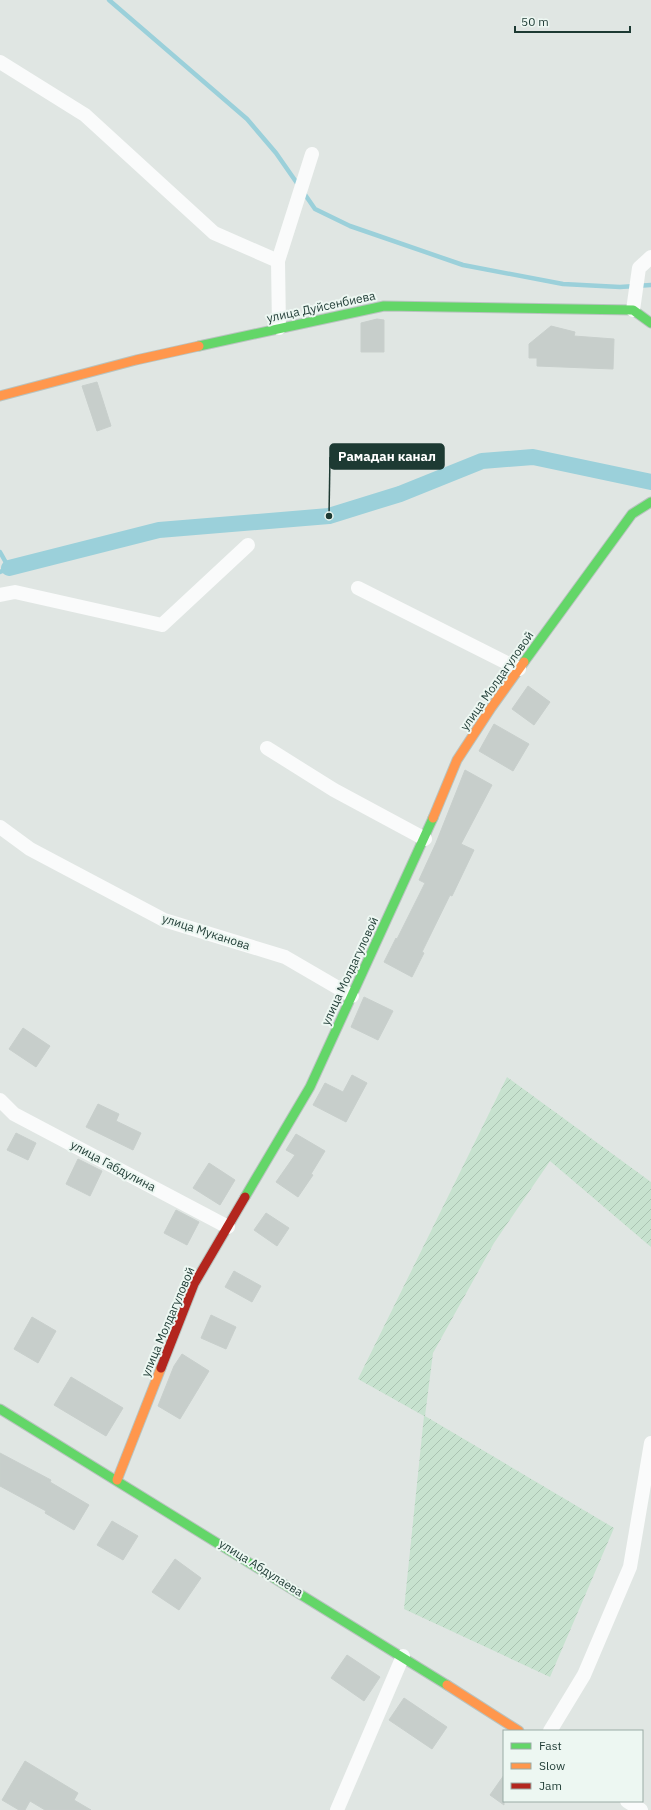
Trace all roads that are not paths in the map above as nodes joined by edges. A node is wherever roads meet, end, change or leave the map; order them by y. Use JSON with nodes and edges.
{"nodes":[{"id":1,"x":0,"y":62,"type":"edge"},
{"id":2,"x":312,"y":154,"type":"dead end"},
{"id":3,"x":651,"y":257,"type":"edge"},
{"id":4,"x":278,"y":261,"type":"junction"},
{"id":5,"x":633,"y":310,"type":"junction"},
{"id":6,"x":651,"y":323,"type":"edge"},
{"id":7,"x":279,"y":328,"type":"junction"},
{"id":8,"x":0,"y":396,"type":"edge"},
{"id":9,"x":651,"y":502,"type":"edge"},
{"id":10,"x":248,"y":545,"type":"dead end"},
{"id":11,"x":358,"y":588,"type":"dead end"},
{"id":12,"x":0,"y":595,"type":"edge"},
{"id":13,"x":519,"y":669,"type":"junction"},
{"id":14,"x":267,"y":748,"type":"dead end"},
{"id":15,"x":0,"y":827,"type":"edge"},
{"id":16,"x":425,"y":839,"type":"junction"},
{"id":17,"x":352,"y":996,"type":"junction"},
{"id":18,"x":0,"y":1100,"type":"edge"},
{"id":19,"x":228,"y":1227,"type":"junction"},
{"id":20,"x":0,"y":1410,"type":"edge"},
{"id":21,"x":651,"y":1443,"type":"edge"},
{"id":22,"x":116,"y":1480,"type":"junction"},
{"id":23,"x":403,"y":1656,"type":"junction"},
{"id":24,"x":517,"y":1730,"type":"edge"},
{"id":25,"x":551,"y":1730,"type":"edge"},
{"id":26,"x":629,"y":1802,"type":"edge"},
{"id":27,"x":337,"y":1810,"type":"edge"},
{"id":28,"x":641,"y":1810,"type":"edge"}],
"edges":[{"from":1,"to":4,"type":"street"},
{"from":2,"to":4,"type":"street"},
{"from":3,"to":5,"type":"street"},
{"from":4,"to":7,"type":"street"},
{"from":5,"to":6,"type":"street"},
{"from":5,"to":7,"type":"street","name":"улица Дуйсенбиева"},
{"from":7,"to":8,"type":"street","name":"улица Дуйсенбиева"},
{"from":9,"to":13,"type":"street","name":"улица Молдагуловой"},
{"from":10,"to":12,"type":"street"},
{"from":11,"to":13,"type":"street"},
{"from":13,"to":16,"type":"street","name":"улица Молдагуловой"},
{"from":14,"to":16,"type":"street"},
{"from":15,"to":17,"type":"street","name":"улица Муканова"},
{"from":16,"to":17,"type":"street","name":"улица Молдагуловой"},
{"from":17,"to":19,"type":"street","name":"улица Молдагуловой"},
{"from":18,"to":19,"type":"street","name":"улица Габдулина"},
{"from":19,"to":22,"type":"street","name":"улица Молдагуловой"},
{"from":20,"to":22,"type":"street","name":"улица Абдулаева"},
{"from":21,"to":25,"type":"street"},
{"from":22,"to":23,"type":"street","name":"улица Абдулаева"},
{"from":23,"to":24,"type":"street","name":"улица Абдулаева"},
{"from":23,"to":27,"type":"street"},
{"from":26,"to":28,"type":"street"}]}
